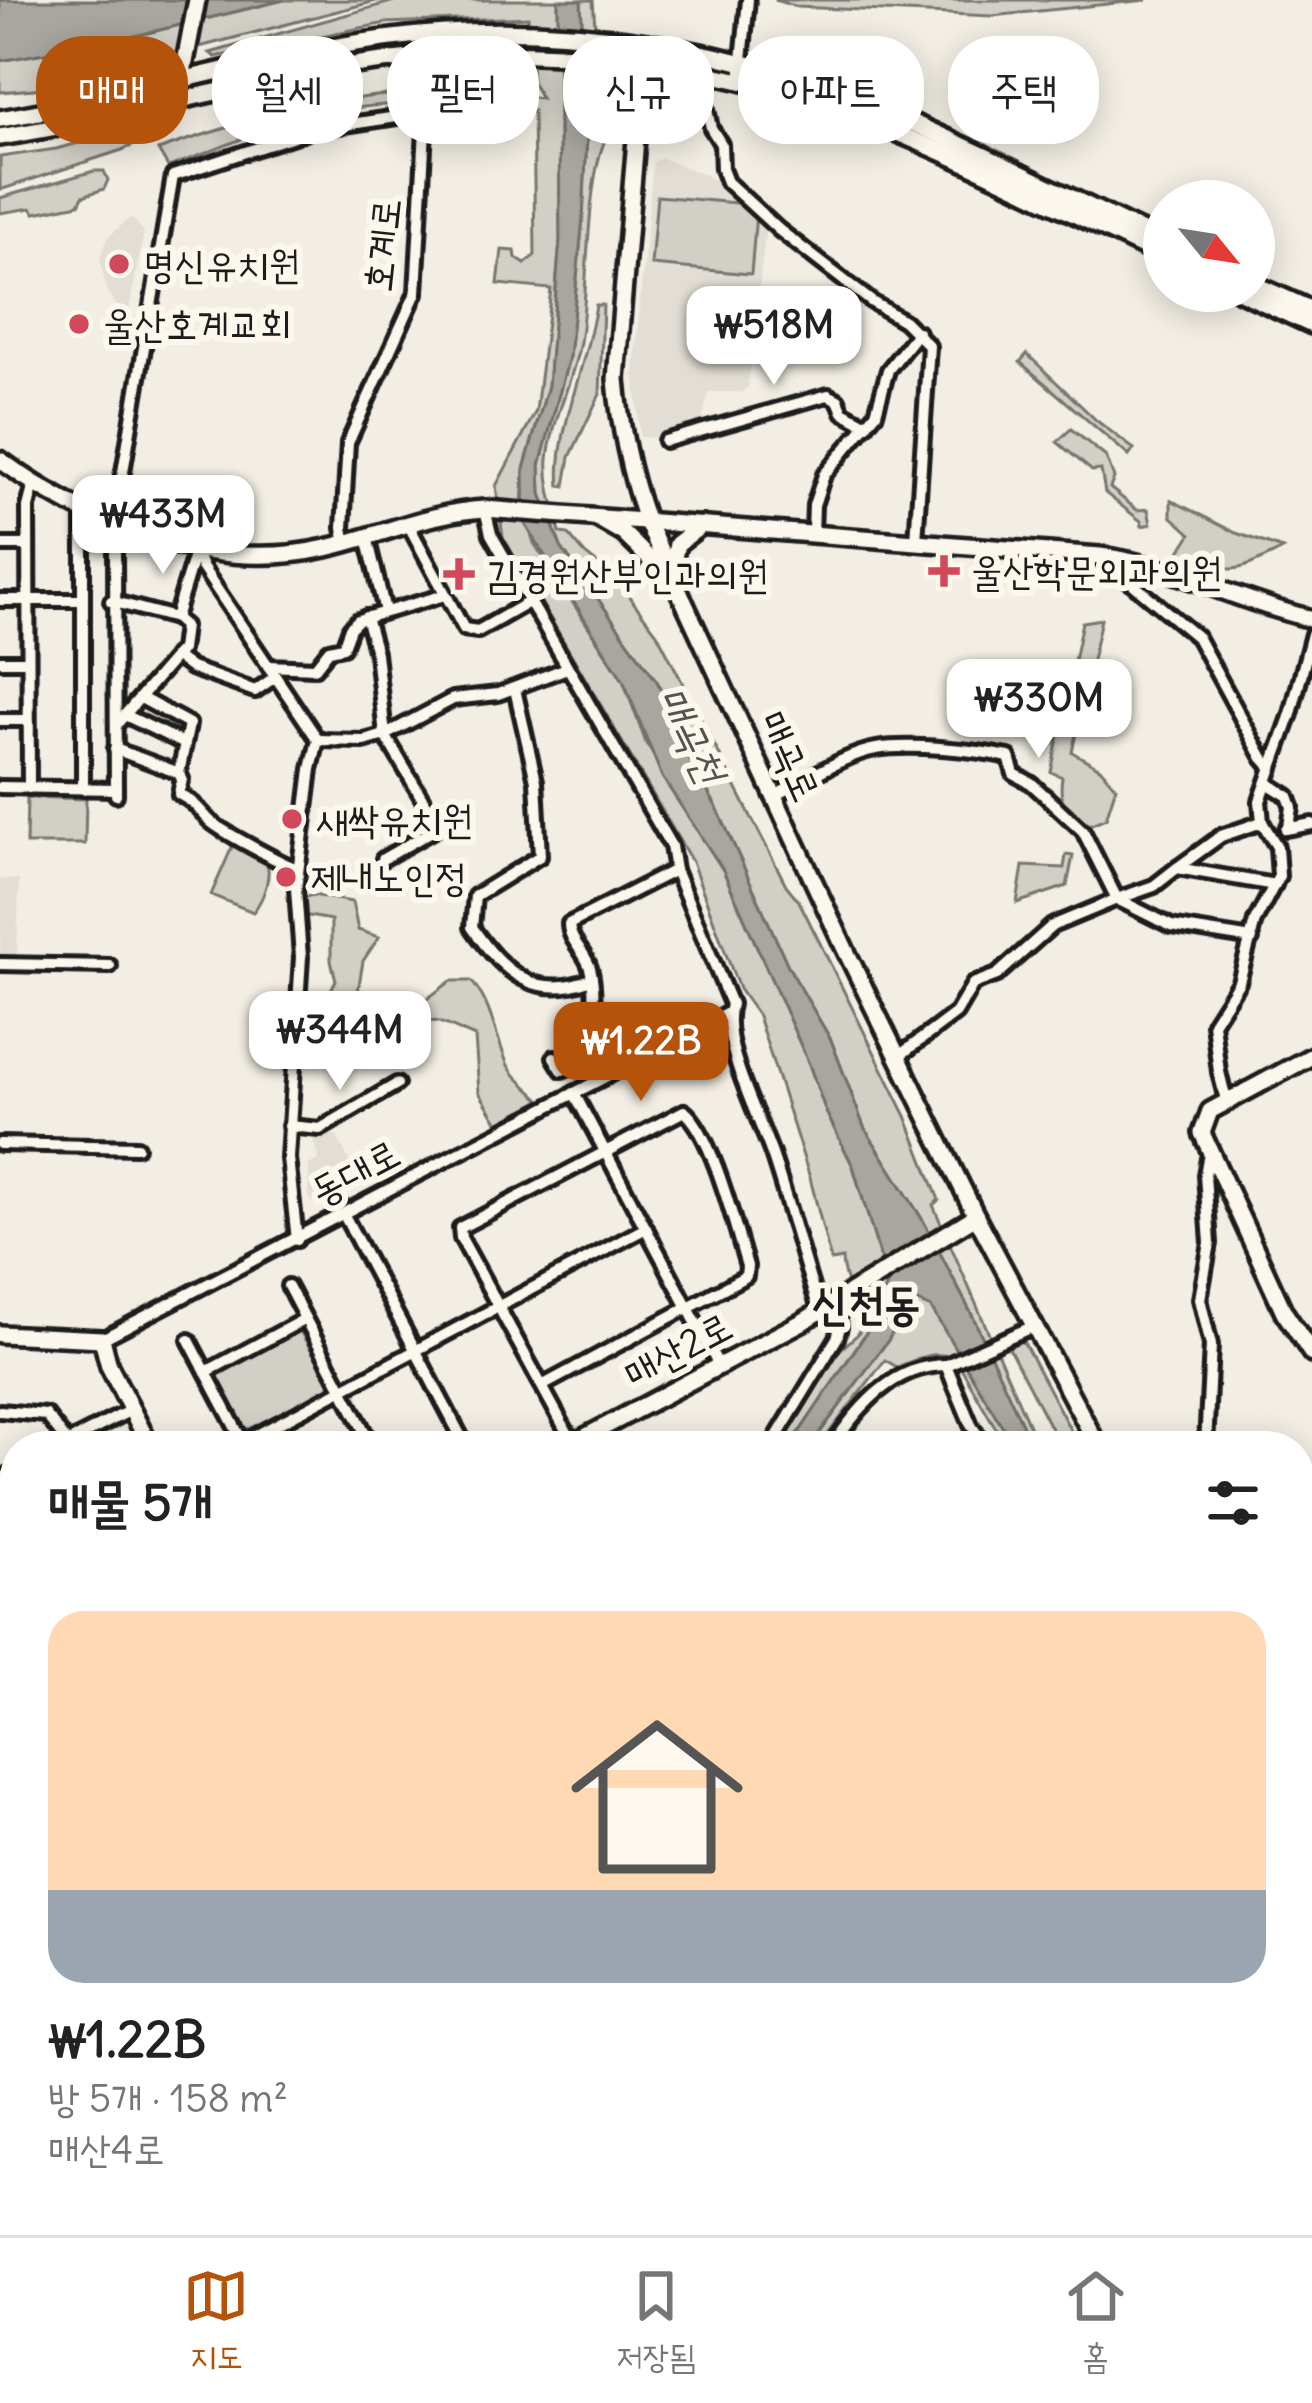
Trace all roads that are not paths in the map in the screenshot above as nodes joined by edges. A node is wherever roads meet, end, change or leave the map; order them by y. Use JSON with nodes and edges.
{"nodes":[{"id":1,"x":197,"y":0,"type":"edge"},
{"id":2,"x":748,"y":4,"type":"edge"},
{"id":3,"x":573,"y":36,"type":"edge"},
{"id":4,"x":745,"y":36,"type":"edge"},
{"id":5,"x":188,"y":44,"type":"edge"},
{"id":6,"x":563,"y":58,"type":"edge"},
{"id":7,"x":188,"y":72,"type":"edge"},
{"id":8,"x":188,"y":101,"type":"edge"},
{"id":9,"x":36,"y":110,"type":"edge"},
{"id":10,"x":0,"y":119,"type":"edge"},
{"id":11,"x":924,"y":129,"type":"edge"},
{"id":12,"x":36,"y":130,"type":"edge"},
{"id":13,"x":714,"y":133,"type":"edge"},
{"id":14,"x":0,"y":137,"type":"edge"},
{"id":15,"x":635,"y":144,"type":"edge"},
{"id":16,"x":919,"y":144,"type":"edge"},
{"id":17,"x":1143,"y":232,"type":"edge"},
{"id":18,"x":1143,"y":247,"type":"edge"},
{"id":19,"x":1275,"y":293,"type":"edge"},
{"id":20,"x":1275,"y":308,"type":"edge"},
{"id":21,"x":1312,"y":310,"type":"edge"},
{"id":22,"x":1312,"y":326,"type":"edge"},
{"id":23,"x":917,"y":332,"type":"junction"},
{"id":24,"x":867,"y":424,"type":"junction"},
{"id":25,"x":665,"y":441,"type":"dead end"},
{"id":26,"x":0,"y":460,"type":"edge"},
{"id":27,"x":34,"y":484,"type":"junction"},
{"id":28,"x":485,"y":509,"type":"junction"},
{"id":29,"x":83,"y":511,"type":"junction"},
{"id":30,"x":595,"y":516,"type":"junction"},
{"id":31,"x":646,"y":520,"type":"junction"},
{"id":32,"x":408,"y":524,"type":"junction"},
{"id":33,"x":115,"y":525,"type":"junction"},
{"id":34,"x":702,"y":525,"type":"junction"},
{"id":35,"x":813,"y":534,"type":"junction"},
{"id":36,"x":367,"y":537,"type":"junction"},
{"id":37,"x":916,"y":541,"type":"junction"},
{"id":38,"x":0,"y":544,"type":"edge"},
{"id":39,"x":28,"y":544,"type":"junction"},
{"id":40,"x":346,"y":544,"type":"junction"},
{"id":41,"x":196,"y":548,"type":"junction"},
{"id":42,"x":1100,"y":556,"type":"junction"},
{"id":43,"x":673,"y":579,"type":"junction"},
{"id":44,"x":446,"y":595,"type":"junction"},
{"id":45,"x":0,"y":600,"type":"edge"},
{"id":46,"x":28,"y":600,"type":"junction"},
{"id":47,"x":83,"y":600,"type":"junction"},
{"id":48,"x":114,"y":601,"type":"junction"},
{"id":49,"x":529,"y":602,"type":"junction"},
{"id":50,"x":385,"y":611,"type":"junction"},
{"id":51,"x":366,"y":617,"type":"junction"},
{"id":52,"x":175,"y":618,"type":"junction"},
{"id":53,"x":1312,"y":619,"type":"edge"},
{"id":54,"x":1312,"y":634,"type":"edge"},
{"id":55,"x":175,"y":656,"type":"junction"},
{"id":56,"x":0,"y":661,"type":"edge"},
{"id":57,"x":28,"y":661,"type":"junction"},
{"id":58,"x":566,"y":668,"type":"junction"},
{"id":59,"x":272,"y":672,"type":"junction"},
{"id":60,"x":515,"y":689,"type":"junction"},
{"id":61,"x":141,"y":698,"type":"junction"},
{"id":62,"x":0,"y":720,"type":"edge"},
{"id":63,"x":28,"y":720,"type":"junction"},
{"id":64,"x":120,"y":720,"type":"junction"},
{"id":65,"x":385,"y":735,"type":"junction"},
{"id":66,"x":318,"y":740,"type":"junction"},
{"id":67,"x":183,"y":743,"type":"junction"},
{"id":68,"x":115,"y":748,"type":"junction"},
{"id":69,"x":1272,"y":768,"type":"junction"},
{"id":70,"x":179,"y":773,"type":"junction"},
{"id":71,"x":1267,"y":783,"type":"junction"},
{"id":72,"x":0,"y":787,"type":"edge"},
{"id":73,"x":29,"y":788,"type":"junction"},
{"id":74,"x":83,"y":789,"type":"junction"},
{"id":75,"x":772,"y":797,"type":"junction"},
{"id":76,"x":1262,"y":822,"type":"junction"},
{"id":77,"x":1312,"y":824,"type":"edge"},
{"id":78,"x":1289,"y":827,"type":"junction"},
{"id":79,"x":1272,"y":834,"type":"junction"},
{"id":80,"x":383,"y":859,"type":"dead end"},
{"id":81,"x":1177,"y":868,"type":"junction"},
{"id":82,"x":298,"y":869,"type":"junction"},
{"id":83,"x":675,"y":869,"type":"junction"},
{"id":84,"x":1275,"y":884,"type":"junction"},
{"id":85,"x":1117,"y":899,"type":"junction"},
{"id":86,"x":1252,"y":939,"type":"junction"},
{"id":87,"x":0,"y":964,"type":"edge"},
{"id":88,"x":110,"y":966,"type":"dead end"},
{"id":89,"x":591,"y":980,"type":"junction"},
{"id":90,"x":728,"y":1013,"type":"junction"},
{"id":91,"x":898,"y":1056,"type":"junction"},
{"id":92,"x":1312,"y":1056,"type":"edge"},
{"id":93,"x":554,"y":1057,"type":"dead end"},
{"id":94,"x":397,"y":1084,"type":"dead end"},
{"id":95,"x":574,"y":1093,"type":"junction"},
{"id":96,"x":1226,"y":1100,"type":"junction"},
{"id":97,"x":289,"y":1126,"type":"junction"},
{"id":98,"x":0,"y":1144,"type":"edge"},
{"id":99,"x":137,"y":1147,"type":"dead end"},
{"id":100,"x":604,"y":1150,"type":"junction"},
{"id":101,"x":1209,"y":1153,"type":"junction"},
{"id":102,"x":344,"y":1215,"type":"junction"},
{"id":103,"x":976,"y":1216,"type":"junction"},
{"id":104,"x":646,"y":1228,"type":"junction"},
{"id":105,"x":297,"y":1240,"type":"junction"},
{"id":106,"x":288,"y":1286,"type":"dead end"},
{"id":107,"x":840,"y":1300,"type":"junction"},
{"id":108,"x":498,"y":1307,"type":"junction"},
{"id":109,"x":689,"y":1309,"type":"junction"},
{"id":110,"x":820,"y":1312,"type":"junction"},
{"id":111,"x":305,"y":1319,"type":"junction"},
{"id":112,"x":1034,"y":1326,"type":"junction"},
{"id":113,"x":0,"y":1334,"type":"edge"},
{"id":114,"x":102,"y":1340,"type":"junction"},
{"id":115,"x":189,"y":1340,"type":"dead end"},
{"id":116,"x":416,"y":1351,"type":"junction"},
{"id":117,"x":1312,"y":1354,"type":"edge"},
{"id":118,"x":951,"y":1362,"type":"junction"},
{"id":119,"x":719,"y":1366,"type":"junction"},
{"id":120,"x":206,"y":1372,"type":"junction"},
{"id":121,"x":542,"y":1386,"type":"junction"},
{"id":122,"x":342,"y":1390,"type":"junction"},
{"id":123,"x":131,"y":1410,"type":"junction"},
{"id":124,"x":0,"y":1411,"type":"edge"},
{"id":125,"x":56,"y":1431,"type":"edge"},
{"id":126,"x":90,"y":1431,"type":"edge"},
{"id":127,"x":142,"y":1431,"type":"edge"},
{"id":128,"x":234,"y":1431,"type":"edge"},
{"id":129,"x":267,"y":1431,"type":"edge"},
{"id":130,"x":364,"y":1431,"type":"edge"},
{"id":131,"x":458,"y":1431,"type":"edge"},
{"id":132,"x":563,"y":1431,"type":"edge"},
{"id":133,"x":596,"y":1431,"type":"edge"},
{"id":134,"x":780,"y":1431,"type":"edge"},
{"id":135,"x":842,"y":1431,"type":"edge"},
{"id":136,"x":979,"y":1431,"type":"edge"},
{"id":137,"x":1090,"y":1431,"type":"edge"},
{"id":138,"x":1207,"y":1431,"type":"edge"}],
"edges":[{"from":1,"to":5,"type":"street"},
{"from":2,"to":4,"type":"street"},
{"from":3,"to":7,"type":"street"},
{"from":6,"to":8,"type":"street"},
{"from":9,"to":10,"type":"street"},
{"from":11,"to":17,"type":"street"},
{"from":12,"to":14,"type":"street"},
{"from":13,"to":23,"type":"street"},
{"from":15,"to":31,"type":"street","name":"매곡로"},
{"from":16,"to":18,"type":"street"},
{"from":19,"to":21,"type":"street"},
{"from":20,"to":22,"type":"street"},
{"from":23,"to":24,"type":"street"},
{"from":23,"to":37,"type":"street"},
{"from":24,"to":25,"type":"street"},
{"from":24,"to":35,"type":"street"},
{"from":26,"to":27,"type":"street"},
{"from":27,"to":29,"type":"street"},
{"from":27,"to":39,"type":"street"},
{"from":28,"to":30,"type":"street"},
{"from":28,"to":32,"type":"street"},
{"from":28,"to":49,"type":"street"},
{"from":29,"to":33,"type":"street"},
{"from":29,"to":47,"type":"street"},
{"from":30,"to":31,"type":"street"},
{"from":30,"to":43,"type":"street"},
{"from":31,"to":34,"type":"street"},
{"from":31,"to":43,"type":"street","name":"매곡로"},
{"from":32,"to":36,"type":"street"},
{"from":32,"to":44,"type":"street"},
{"from":33,"to":40,"type":"street","name":"호계로"},
{"from":33,"to":41,"type":"street"},
{"from":33,"to":48,"type":"street"},
{"from":34,"to":35,"type":"street"},
{"from":34,"to":43,"type":"street"},
{"from":35,"to":37,"type":"street"},
{"from":36,"to":40,"type":"street"},
{"from":36,"to":50,"type":"street"},
{"from":37,"to":42,"type":"street"},
{"from":38,"to":39,"type":"street"},
{"from":39,"to":46,"type":"street"},
{"from":40,"to":41,"type":"street"},
{"from":41,"to":52,"type":"street"},
{"from":41,"to":59,"type":"street"},
{"from":42,"to":53,"type":"street"},
{"from":42,"to":69,"type":"street"},
{"from":43,"to":75,"type":"street","name":"매곡로"},
{"from":44,"to":49,"type":"street"},
{"from":44,"to":50,"type":"street"},
{"from":45,"to":46,"type":"street"},
{"from":46,"to":47,"type":"street"},
{"from":46,"to":57,"type":"street"},
{"from":47,"to":74,"type":"street"},
{"from":48,"to":52,"type":"street"},
{"from":48,"to":64,"type":"street"},
{"from":49,"to":58,"type":"street"},
{"from":50,"to":51,"type":"street"},
{"from":51,"to":59,"type":"street"},
{"from":51,"to":65,"type":"street"},
{"from":52,"to":55,"type":"street"},
{"from":54,"to":69,"type":"street"},
{"from":55,"to":59,"type":"street"},
{"from":55,"to":61,"type":"street"},
{"from":56,"to":57,"type":"street"},
{"from":57,"to":63,"type":"street"},
{"from":58,"to":60,"type":"street"},
{"from":58,"to":83,"type":"street"},
{"from":59,"to":66,"type":"street"},
{"from":60,"to":65,"type":"street"},
{"from":60,"to":89,"type":"street"},
{"from":61,"to":64,"type":"street"},
{"from":61,"to":67,"type":"street"},
{"from":62,"to":63,"type":"street"},
{"from":63,"to":73,"type":"street"},
{"from":64,"to":67,"type":"street"},
{"from":64,"to":68,"type":"street"},
{"from":65,"to":66,"type":"street"},
{"from":65,"to":80,"type":"street"},
{"from":66,"to":82,"type":"street"},
{"from":67,"to":70,"type":"street"},
{"from":68,"to":70,"type":"street"},
{"from":68,"to":74,"type":"street"},
{"from":69,"to":71,"type":"street"},
{"from":70,"to":82,"type":"street"},
{"from":71,"to":76,"type":"street"},
{"from":71,"to":78,"type":"street"},
{"from":72,"to":73,"type":"street"},
{"from":73,"to":74,"type":"street"},
{"from":75,"to":85,"type":"street"},
{"from":75,"to":91,"type":"street","name":"매곡로"},
{"from":76,"to":79,"type":"street"},
{"from":76,"to":81,"type":"street"},
{"from":77,"to":78,"type":"street"},
{"from":78,"to":79,"type":"street"},
{"from":79,"to":84,"type":"street"},
{"from":81,"to":84,"type":"street"},
{"from":81,"to":85,"type":"street"},
{"from":82,"to":97,"type":"street"},
{"from":83,"to":89,"type":"street"},
{"from":83,"to":90,"type":"street"},
{"from":84,"to":86,"type":"street"},
{"from":85,"to":86,"type":"street"},
{"from":85,"to":91,"type":"street"},
{"from":86,"to":96,"type":"street"},
{"from":87,"to":88,"type":"street"},
{"from":89,"to":93,"type":"street"},
{"from":90,"to":95,"type":"street","name":"동대로"},
{"from":90,"to":110,"type":"street"},
{"from":91,"to":103,"type":"street","name":"매곡로"},
{"from":92,"to":96,"type":"street"},
{"from":94,"to":97,"type":"street"},
{"from":95,"to":100,"type":"street"},
{"from":95,"to":102,"type":"street","name":"동대로"},
{"from":96,"to":101,"type":"street"},
{"from":97,"to":105,"type":"street"},
{"from":98,"to":99,"type":"street"},
{"from":100,"to":104,"type":"street"},
{"from":100,"to":108,"type":"street"},
{"from":100,"to":109,"type":"street"},
{"from":101,"to":117,"type":"street"},
{"from":101,"to":138,"type":"street"},
{"from":102,"to":105,"type":"street","name":"동대로"},
{"from":102,"to":116,"type":"street"},
{"from":103,"to":107,"type":"street","name":"매산2로"},
{"from":103,"to":112,"type":"street","name":"매곡로"},
{"from":104,"to":108,"type":"street"},
{"from":104,"to":109,"type":"street"},
{"from":105,"to":114,"type":"street","name":"동대로"},
{"from":106,"to":111,"type":"street"},
{"from":107,"to":110,"type":"street","name":"매산2로"},
{"from":107,"to":134,"type":"street"},
{"from":108,"to":116,"type":"street"},
{"from":108,"to":121,"type":"street"},
{"from":109,"to":119,"type":"street"},
{"from":109,"to":121,"type":"street"},
{"from":110,"to":119,"type":"street","name":"매산2로"},
{"from":111,"to":120,"type":"street"},
{"from":111,"to":122,"type":"street"},
{"from":112,"to":118,"type":"street"},
{"from":112,"to":137,"type":"street","name":"매곡로"},
{"from":113,"to":114,"type":"street"},
{"from":114,"to":123,"type":"street"},
{"from":115,"to":120,"type":"street"},
{"from":116,"to":122,"type":"street"},
{"from":116,"to":131,"type":"street"},
{"from":118,"to":135,"type":"street"},
{"from":118,"to":136,"type":"street"},
{"from":119,"to":133,"type":"street","name":"매산2로"},
{"from":120,"to":128,"type":"street"},
{"from":121,"to":132,"type":"street"},
{"from":122,"to":129,"type":"street"},
{"from":122,"to":130,"type":"street"},
{"from":123,"to":126,"type":"street"},
{"from":123,"to":127,"type":"street"},
{"from":124,"to":125,"type":"street"}]}
